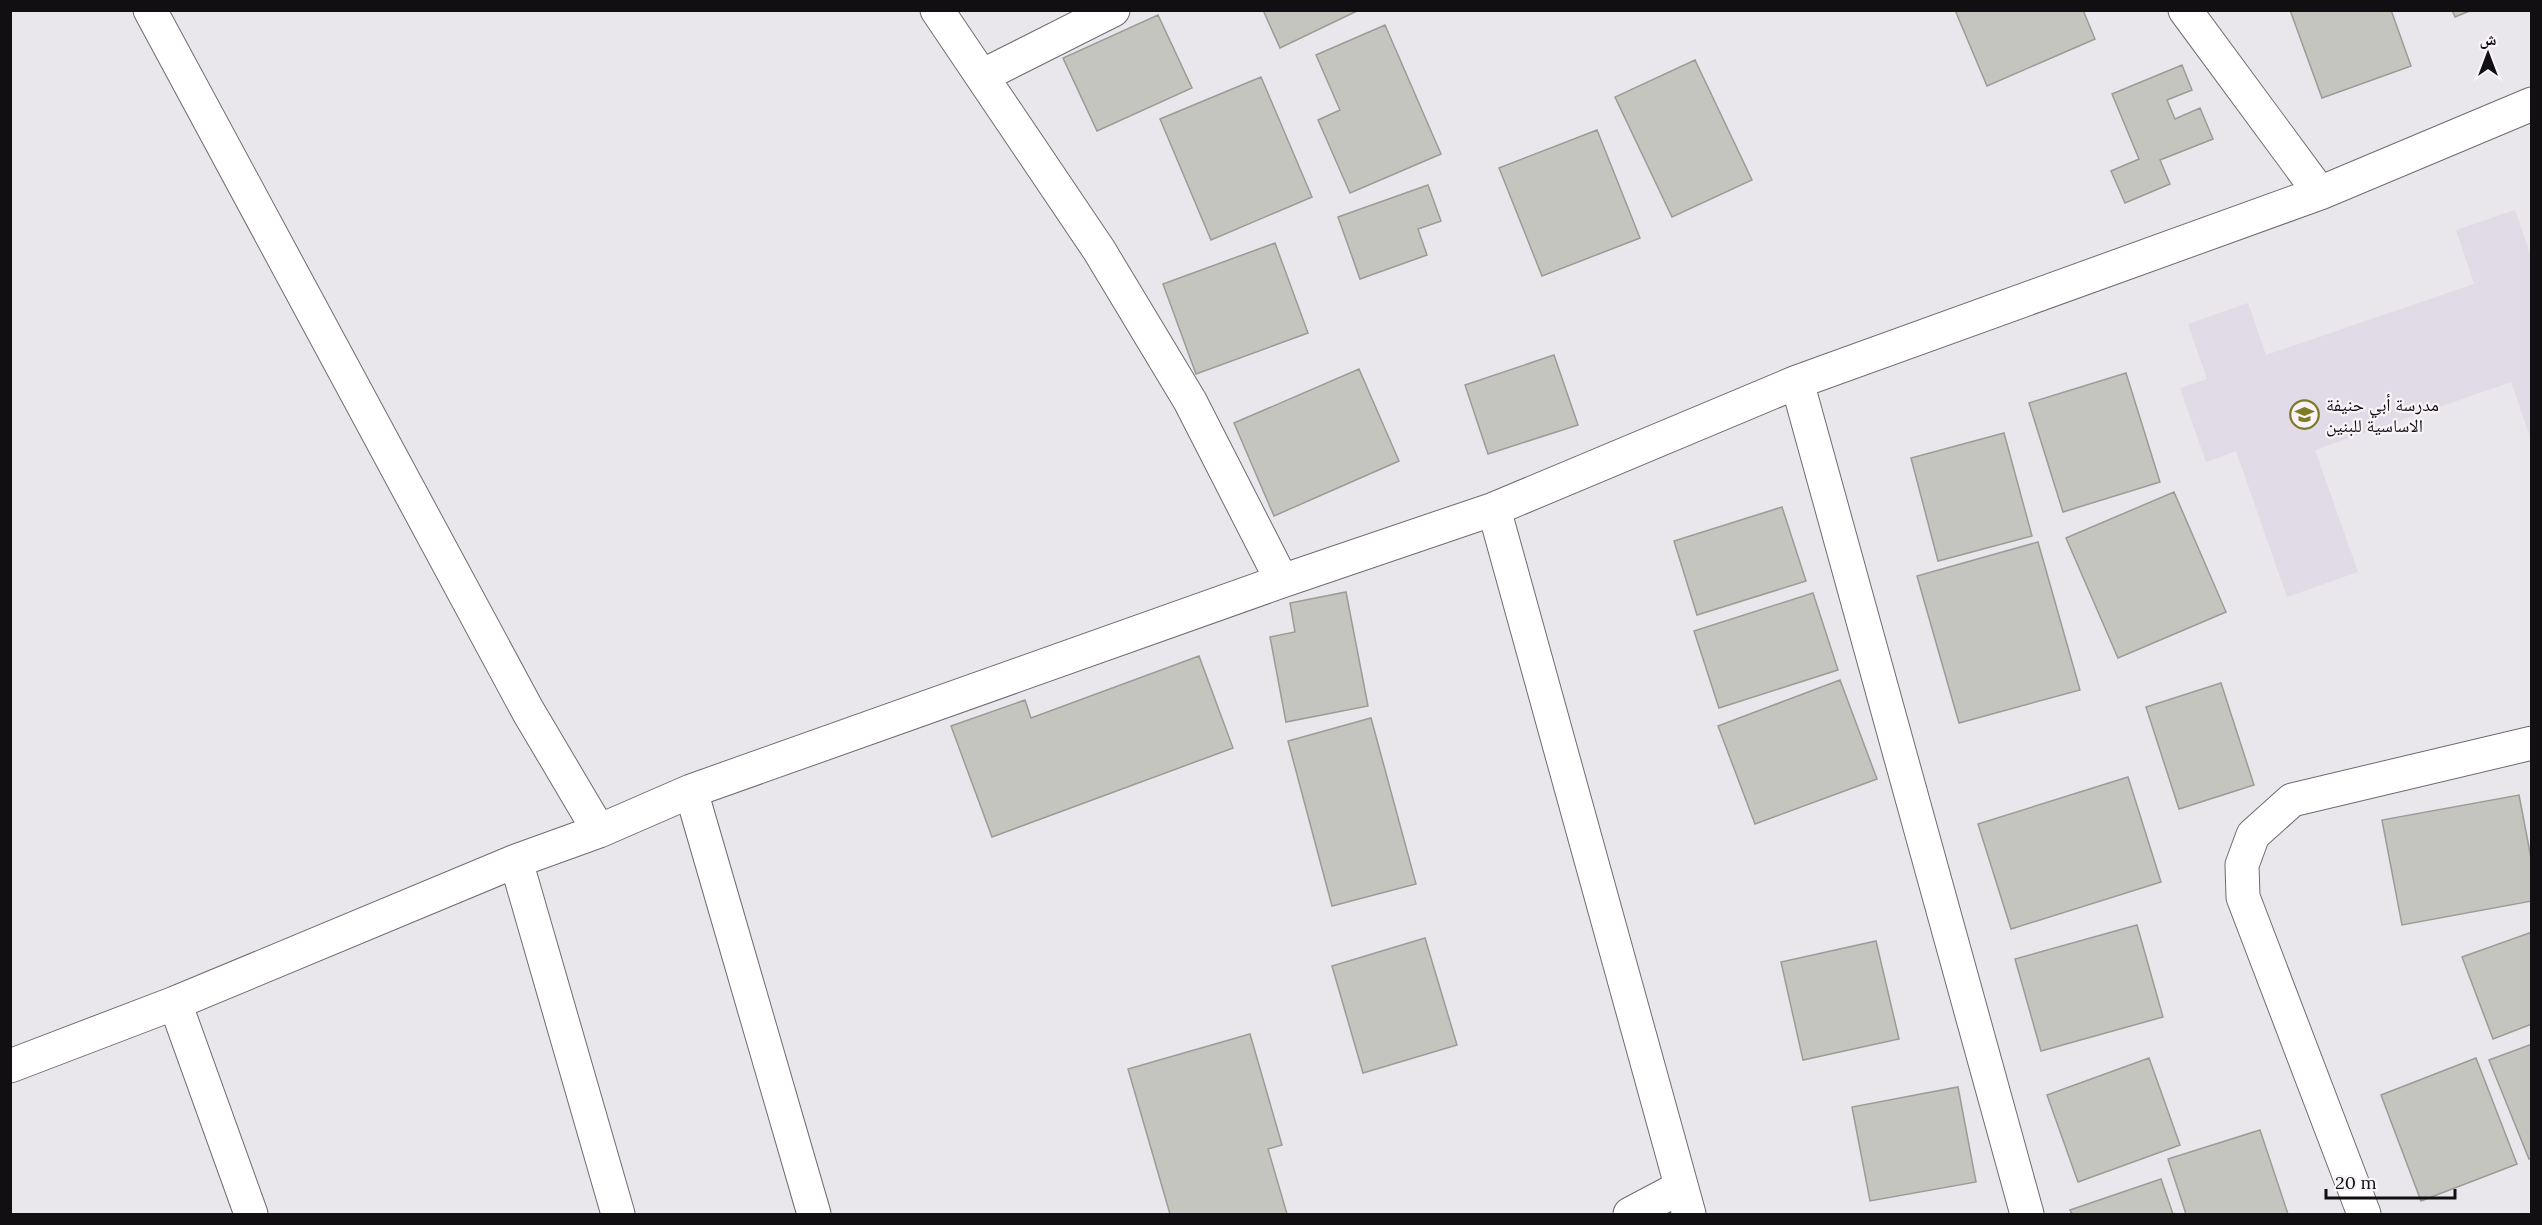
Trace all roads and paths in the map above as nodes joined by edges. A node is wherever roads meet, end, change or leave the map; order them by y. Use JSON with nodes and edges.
{"nodes":[{"id":1,"x":150,"y":10,"type":"edge"},
{"id":2,"x":937,"y":10,"type":"edge"},
{"id":3,"x":1113,"y":10,"type":"edge"},
{"id":4,"x":2185,"y":10,"type":"edge"},
{"id":5,"x":982,"y":76,"type":"junction"},
{"id":6,"x":2532,"y":104,"type":"edge"},
{"id":7,"x":2320,"y":193,"type":"junction"},
{"id":8,"x":1797,"y":382,"type":"junction"},
{"id":9,"x":1494,"y":509,"type":"junction"},
{"id":10,"x":1282,"y":582,"type":"junction"},
{"id":11,"x":2532,"y":743,"type":"edge"},
{"id":12,"x":691,"y":791,"type":"junction"},
{"id":13,"x":599,"y":831,"type":"junction"},
{"id":14,"x":516,"y":861,"type":"junction"},
{"id":15,"x":175,"y":1003,"type":"junction"},
{"id":16,"x":10,"y":1066,"type":"edge"},
{"id":17,"x":1685,"y":1201,"type":"edge"},
{"id":18,"x":251,"y":1215,"type":"edge"},
{"id":19,"x":618,"y":1215,"type":"edge"},
{"id":20,"x":814,"y":1215,"type":"edge"},
{"id":21,"x":1630,"y":1215,"type":"edge"},
{"id":22,"x":2027,"y":1215,"type":"edge"},
{"id":23,"x":2364,"y":1215,"type":"edge"}],
"edges":[{"from":1,"to":13,"type":"street"},
{"from":2,"to":5,"type":"street"},
{"from":3,"to":5,"type":"street"},
{"from":4,"to":7,"type":"street"},
{"from":5,"to":10,"type":"street"},
{"from":6,"to":7,"type":"street"},
{"from":7,"to":8,"type":"street"},
{"from":8,"to":9,"type":"street"},
{"from":8,"to":22,"type":"street"},
{"from":9,"to":10,"type":"street"},
{"from":9,"to":17,"type":"street"},
{"from":10,"to":12,"type":"street"},
{"from":11,"to":23,"type":"street"},
{"from":12,"to":13,"type":"street"},
{"from":12,"to":20,"type":"street"},
{"from":13,"to":14,"type":"street"},
{"from":14,"to":15,"type":"street"},
{"from":14,"to":19,"type":"street"},
{"from":15,"to":16,"type":"street"},
{"from":15,"to":18,"type":"street"},
{"from":17,"to":21,"type":"street"}]}
